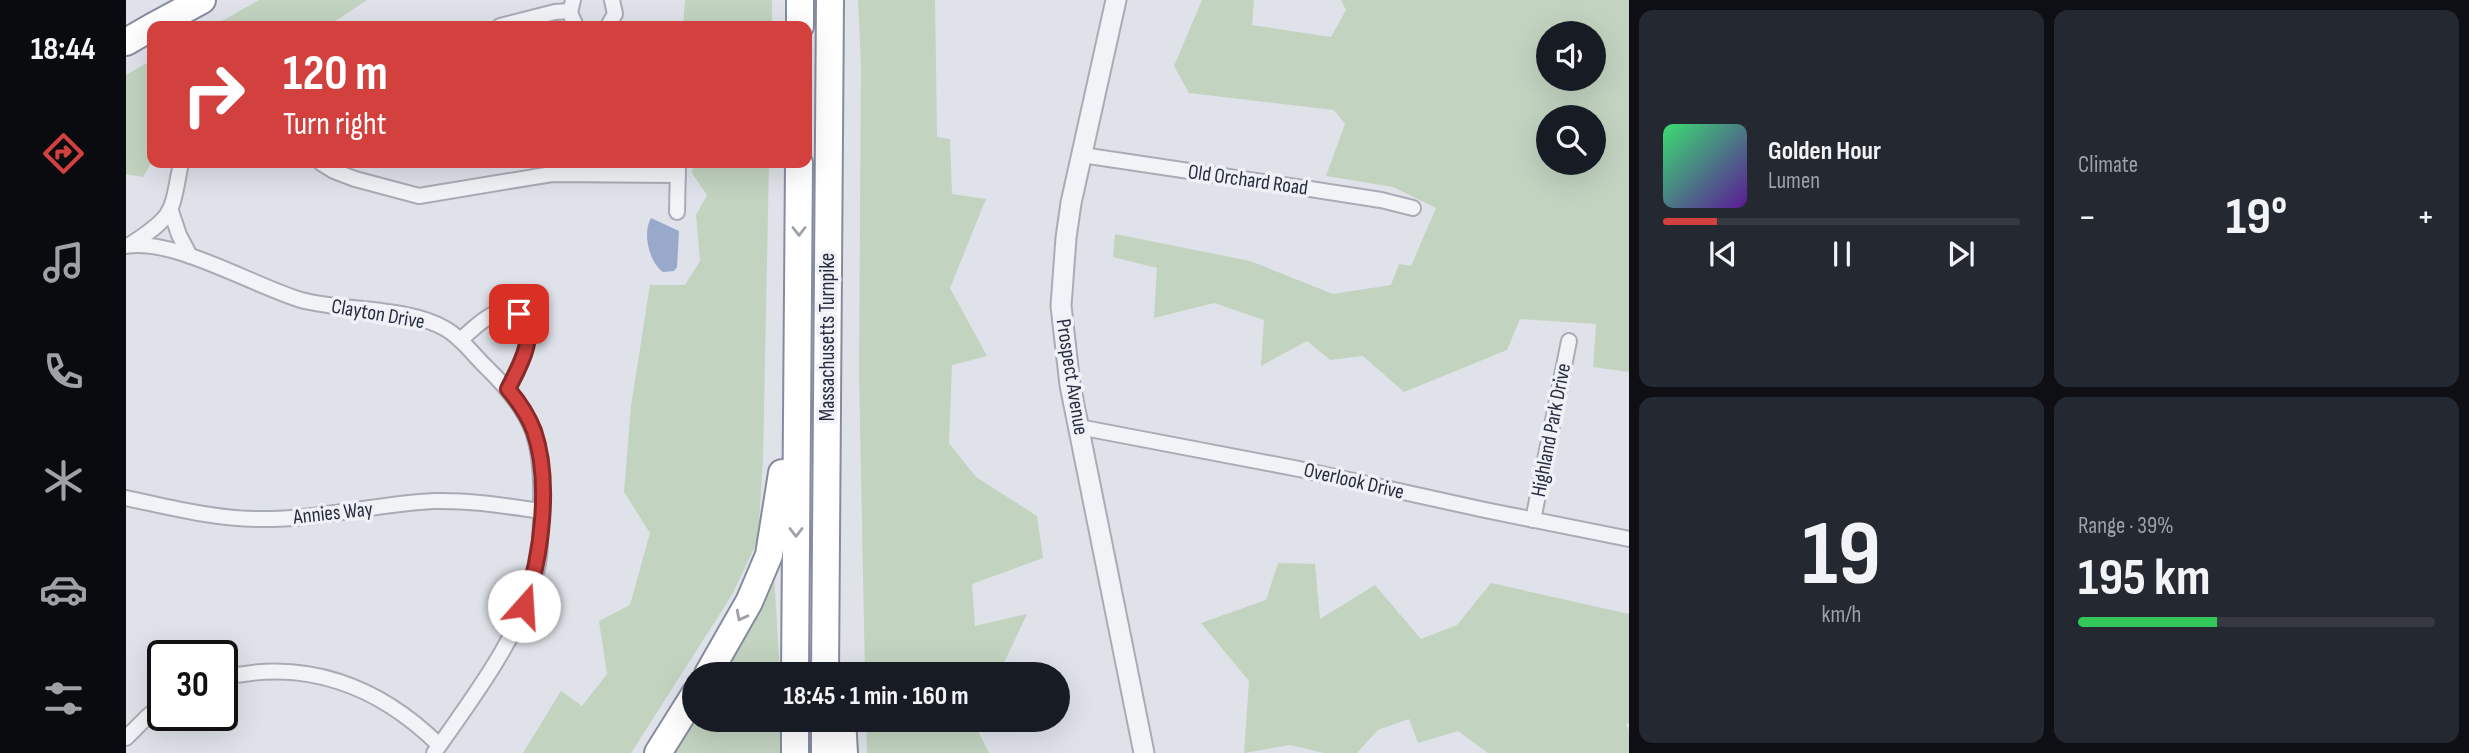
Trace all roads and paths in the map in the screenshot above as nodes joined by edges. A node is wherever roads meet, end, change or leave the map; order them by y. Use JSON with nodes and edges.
{"nodes":[{"id":1,"x":202,"y":0,"type":"edge"},
{"id":2,"x":612,"y":0,"type":"edge"},
{"id":3,"x":800,"y":0,"type":"edge"},
{"id":4,"x":1116,"y":0,"type":"edge"},
{"id":5,"x":571,"y":6,"type":"edge"},
{"id":6,"x":830,"y":11,"type":"edge"},
{"id":7,"x":164,"y":21,"type":"edge"},
{"id":8,"x":520,"y":21,"type":"edge"},
{"id":9,"x":611,"y":21,"type":"edge"},
{"id":10,"x":800,"y":21,"type":"edge"},
{"id":11,"x":147,"y":30,"type":"edge"},
{"id":12,"x":126,"y":42,"type":"edge"},
{"id":13,"x":1082,"y":155,"type":"junction"},
{"id":14,"x":180,"y":168,"type":"edge"},
{"id":15,"x":329,"y":168,"type":"edge"},
{"id":16,"x":799,"y":168,"type":"edge"},
{"id":17,"x":678,"y":169,"type":"edge"},
{"id":18,"x":1413,"y":208,"type":"dead end"},
{"id":19,"x":171,"y":211,"type":"junction"},
{"id":20,"x":677,"y":212,"type":"dead end"},
{"id":21,"x":128,"y":245,"type":"edge"},
{"id":22,"x":190,"y":256,"type":"junction"},
{"id":23,"x":798,"y":311,"type":"junction"},
{"id":24,"x":460,"y":340,"type":"junction"},
{"id":25,"x":1569,"y":341,"type":"dead end"},
{"id":26,"x":508,"y":389,"type":"junction"},
{"id":27,"x":1079,"y":427,"type":"junction"},
{"id":28,"x":126,"y":498,"type":"edge"},
{"id":29,"x":541,"y":511,"type":"junction"},
{"id":30,"x":1533,"y":520,"type":"junction"},
{"id":31,"x":1629,"y":539,"type":"edge"},
{"id":32,"x":715,"y":662,"type":"edge"},
{"id":33,"x":795,"y":662,"type":"edge"},
{"id":34,"x":825,"y":662,"type":"edge"},
{"id":35,"x":840,"y":662,"type":"edge"},
{"id":36,"x":238,"y":675,"type":"edge"},
{"id":37,"x":682,"y":715,"type":"edge"},
{"id":38,"x":147,"y":717,"type":"edge"},
{"id":39,"x":795,"y":732,"type":"edge"},
{"id":40,"x":825,"y":732,"type":"edge"},
{"id":41,"x":843,"y":732,"type":"edge"},
{"id":42,"x":126,"y":738,"type":"edge"},
{"id":43,"x":437,"y":749,"type":"edge"},
{"id":44,"x":658,"y":753,"type":"edge"},
{"id":45,"x":795,"y":753,"type":"edge"},
{"id":46,"x":825,"y":753,"type":"edge"},
{"id":47,"x":844,"y":753,"type":"edge"},
{"id":48,"x":1144,"y":753,"type":"edge"}],
"edges":[{"from":1,"to":7,"type":"highway"},
{"from":2,"to":9,"type":"street"},
{"from":3,"to":10,"type":"highway"},
{"from":4,"to":13,"type":"street","name":"Prospect Avenue"},
{"from":5,"to":8,"type":"street"},
{"from":6,"to":34,"type":"highway","name":"Massachusetts Turnpike"},
{"from":6,"to":35,"type":"highway"},
{"from":11,"to":12,"type":"highway"},
{"from":13,"to":18,"type":"street","name":"Old Orchard Road"},
{"from":13,"to":27,"type":"street","name":"Prospect Avenue"},
{"from":14,"to":19,"type":"street"},
{"from":15,"to":17,"type":"street"},
{"from":16,"to":23,"type":"highway","name":"Massachusetts Turnpike","one_way":true},
{"from":17,"to":20,"type":"street"},
{"from":19,"to":21,"type":"street"},
{"from":19,"to":22,"type":"street"},
{"from":21,"to":22,"type":"street","name":"Clayton Drive"},
{"from":22,"to":24,"type":"street","name":"Clayton Drive"},
{"from":23,"to":32,"type":"highway","one_way":true},
{"from":23,"to":33,"type":"highway","name":"Massachusetts Turnpike","one_way":true},
{"from":24,"to":26,"type":"street","name":"Clayton Drive"},
{"from":24,"to":26,"type":"street"},
{"from":25,"to":30,"type":"street","name":"Highland Park Drive"},
{"from":26,"to":29,"type":"street","name":"Clayton Drive"},
{"from":27,"to":30,"type":"street","name":"Overlook Drive"},
{"from":27,"to":48,"type":"street","name":"Prospect Avenue"},
{"from":28,"to":29,"type":"street","name":"Annies Way"},
{"from":29,"to":43,"type":"street","name":"Clayton Drive"},
{"from":30,"to":31,"type":"street","name":"Overlook Drive"},
{"from":36,"to":43,"type":"street"},
{"from":37,"to":44,"type":"highway"},
{"from":38,"to":42,"type":"street"},
{"from":39,"to":45,"type":"highway"},
{"from":40,"to":46,"type":"highway"},
{"from":41,"to":47,"type":"highway"}]}
